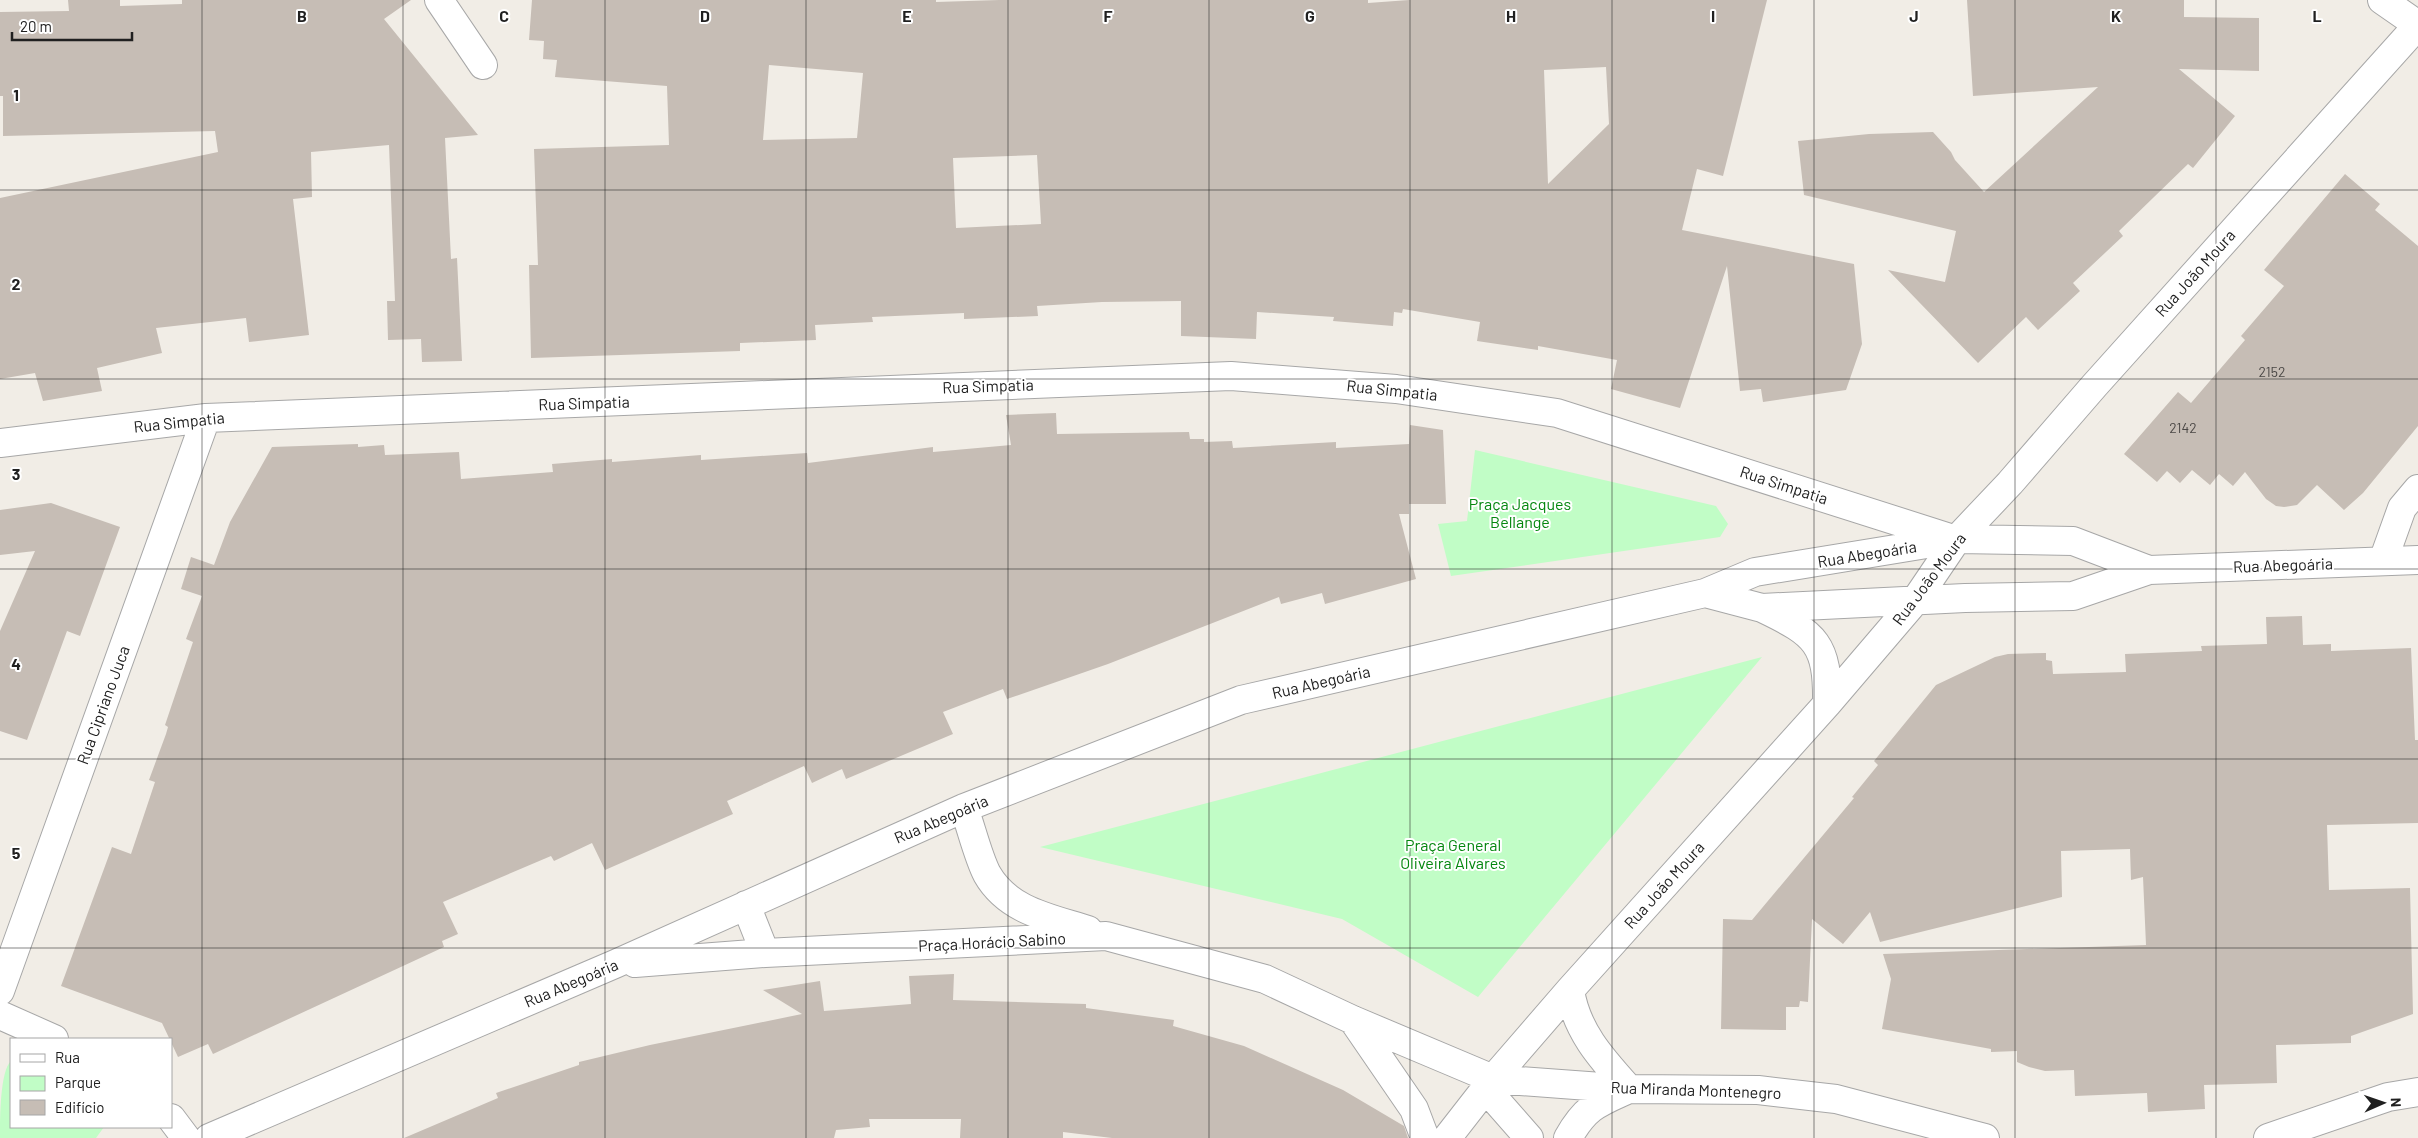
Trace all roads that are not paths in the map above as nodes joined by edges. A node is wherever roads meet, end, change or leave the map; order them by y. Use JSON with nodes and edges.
{"nodes":[{"id":1,"x":439,"y":0,"type":"edge"},
{"id":2,"x":2382,"y":0,"type":"edge"},
{"id":3,"x":2418,"y":25,"type":"edge"},
{"id":4,"x":483,"y":65,"type":"dead end"},
{"id":5,"x":206,"y":418,"type":"junction"},
{"id":6,"x":0,"y":443,"type":"edge"},
{"id":7,"x":2418,"y":488,"type":"edge"},
{"id":8,"x":1957,"y":540,"type":"junction"},
{"id":9,"x":2418,"y":560,"type":"edge"},
{"id":10,"x":2383,"y":561,"type":"junction"},
{"id":11,"x":2149,"y":570,"type":"junction"},
{"id":12,"x":1705,"y":593,"type":"junction"},
{"id":13,"x":1915,"y":601,"type":"junction"},
{"id":14,"x":1762,"y":608,"type":"junction"},
{"id":15,"x":1827,"y":704,"type":"junction"},
{"id":16,"x":964,"y":808,"type":"junction"},
{"id":17,"x":746,"y":905,"type":"junction"},
{"id":18,"x":1106,"y":936,"type":"junction"},
{"id":19,"x":765,"y":953,"type":"junction"},
{"id":20,"x":615,"y":964,"type":"junction"},
{"id":21,"x":1570,"y":990,"type":"junction"},
{"id":22,"x":0,"y":991,"type":"edge"},
{"id":23,"x":0,"y":1014,"type":"edge"},
{"id":24,"x":1353,"y":1020,"type":"junction"},
{"id":25,"x":52,"y":1038,"type":"edge"},
{"id":26,"x":1489,"y":1084,"type":"junction"},
{"id":27,"x":1629,"y":1089,"type":"junction"},
{"id":28,"x":2418,"y":1092,"type":"edge"},
{"id":29,"x":172,"y":1119,"type":"edge"},
{"id":30,"x":186,"y":1138,"type":"edge"},
{"id":31,"x":209,"y":1138,"type":"edge"},
{"id":32,"x":1425,"y":1138,"type":"edge"},
{"id":33,"x":1447,"y":1138,"type":"edge"},
{"id":34,"x":1529,"y":1138,"type":"edge"},
{"id":35,"x":1568,"y":1138,"type":"edge"},
{"id":36,"x":1985,"y":1138,"type":"edge"},
{"id":37,"x":2268,"y":1138,"type":"edge"}],
"edges":[{"from":1,"to":4,"type":"street"},
{"from":2,"to":3,"type":"street"},
{"from":3,"to":8,"type":"street","name":"Rua João Moura"},
{"from":5,"to":6,"type":"street","name":"Rua Simpatia"},
{"from":5,"to":8,"type":"street","name":"Rua Simpatia"},
{"from":5,"to":22,"type":"street","name":"Rua Cipriano Juca"},
{"from":7,"to":10,"type":"street"},
{"from":8,"to":11,"type":"street","name":"Rua Abegoária"},
{"from":8,"to":12,"type":"street","name":"Rua Abegoária"},
{"from":8,"to":13,"type":"street","name":"Rua João Moura"},
{"from":9,"to":10,"type":"street","name":"Rua Abegoária"},
{"from":10,"to":11,"type":"street","name":"Rua Abegoária"},
{"from":11,"to":13,"type":"street","name":"Rua Abegoária"},
{"from":12,"to":14,"type":"street","name":"Rua Abegoária"},
{"from":12,"to":16,"type":"street","name":"Rua Abegoária"},
{"from":13,"to":14,"type":"street","name":"Rua Abegoária"},
{"from":13,"to":15,"type":"street","name":"Rua João Moura"},
{"from":14,"to":15,"type":"street"},
{"from":15,"to":21,"type":"street","name":"Rua João Moura"},
{"from":16,"to":17,"type":"street","name":"Rua Abegoária"},
{"from":16,"to":18,"type":"street"},
{"from":17,"to":19,"type":"street"},
{"from":17,"to":20,"type":"street","name":"Rua Abegoária"},
{"from":18,"to":19,"type":"street","name":"Praça Horácio Sabino"},
{"from":18,"to":24,"type":"street","name":"Praça Horácio Sabino"},
{"from":19,"to":20,"type":"street","name":"Praça Horácio Sabino"},
{"from":20,"to":31,"type":"street","name":"Rua Abegoária"},
{"from":21,"to":26,"type":"street","name":"Rua João Moura"},
{"from":21,"to":27,"type":"street"},
{"from":23,"to":25,"type":"street"},
{"from":24,"to":26,"type":"street","name":"Praça Horácio Sabino"},
{"from":24,"to":32,"type":"street"},
{"from":26,"to":27,"type":"street","name":"Rua Miranda Montenegro"},
{"from":26,"to":33,"type":"street","name":"Rua João Moura"},
{"from":26,"to":34,"type":"street","name":"Praça Horácio Sabino"},
{"from":27,"to":35,"type":"street"},
{"from":27,"to":36,"type":"street","name":"Rua Miranda Montenegro"},
{"from":28,"to":37,"type":"street"},
{"from":29,"to":30,"type":"street"}]}
